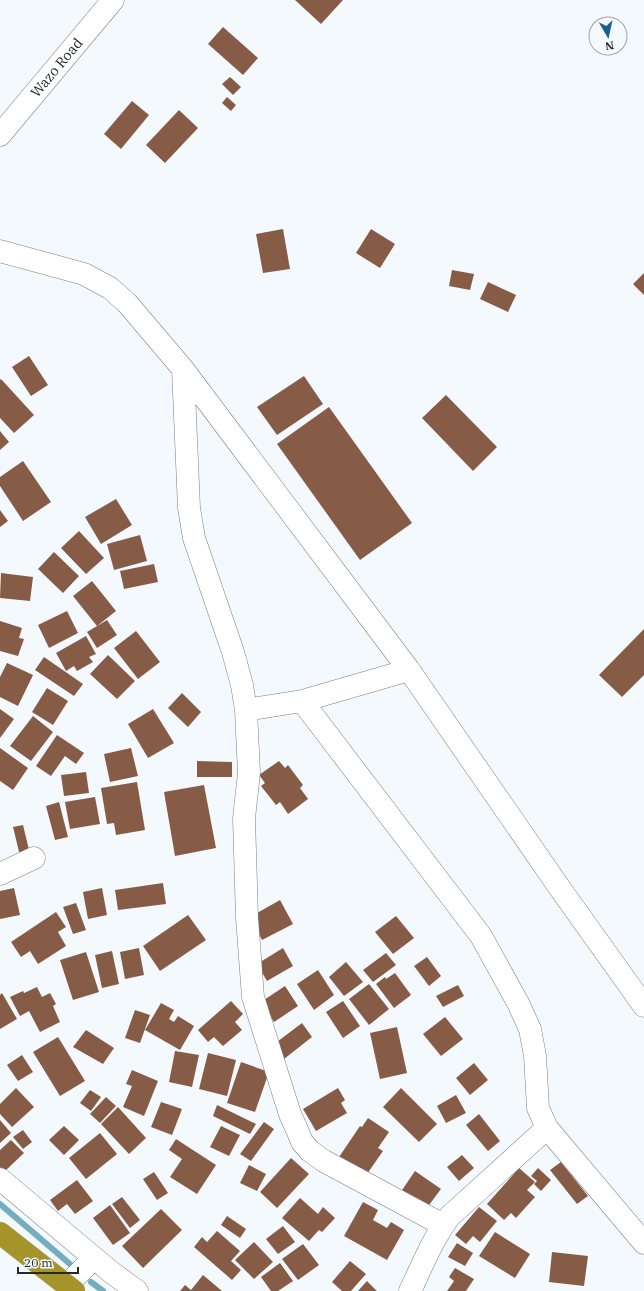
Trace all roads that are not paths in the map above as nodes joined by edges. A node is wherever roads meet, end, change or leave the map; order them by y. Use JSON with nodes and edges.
{"nodes":[{"id":1,"x":113,"y":0,"type":"edge"},
{"id":2,"x":0,"y":135,"type":"edge"},
{"id":3,"x":0,"y":251,"type":"edge"},
{"id":4,"x":183,"y":369,"type":"junction"},
{"id":5,"x":409,"y":670,"type":"junction"},
{"id":6,"x":302,"y":701,"type":"junction"},
{"id":7,"x":246,"y":710,"type":"junction"},
{"id":8,"x":34,"y":858,"type":"dead end"},
{"id":9,"x":0,"y":874,"type":"edge"},
{"id":10,"x":644,"y":1006,"type":"edge"},
{"id":11,"x":547,"y":1128,"type":"junction"},
{"id":12,"x":0,"y":1179,"type":"edge"},
{"id":13,"x":443,"y":1225,"type":"junction"},
{"id":14,"x":1,"y":1236,"type":"edge"},
{"id":15,"x":644,"y":1243,"type":"edge"},
{"id":16,"x":94,"y":1258,"type":"junction"},
{"id":17,"x":70,"y":1288,"type":"edge"},
{"id":18,"x":137,"y":1291,"type":"edge"},
{"id":19,"x":410,"y":1291,"type":"edge"}],
"edges":[{"from":1,"to":2,"type":"street","name":"Wazo Road"},
{"from":3,"to":4,"type":"street"},
{"from":4,"to":5,"type":"street"},
{"from":4,"to":7,"type":"street"},
{"from":5,"to":6,"type":"street"},
{"from":5,"to":10,"type":"street"},
{"from":6,"to":7,"type":"street"},
{"from":6,"to":11,"type":"street"},
{"from":7,"to":13,"type":"street"},
{"from":8,"to":9,"type":"street"},
{"from":11,"to":13,"type":"street"},
{"from":11,"to":15,"type":"street"},
{"from":12,"to":16,"type":"street"},
{"from":13,"to":19,"type":"street"},
{"from":14,"to":17,"type":"highway"},
{"from":16,"to":17,"type":"street"},
{"from":16,"to":18,"type":"street"}]}
